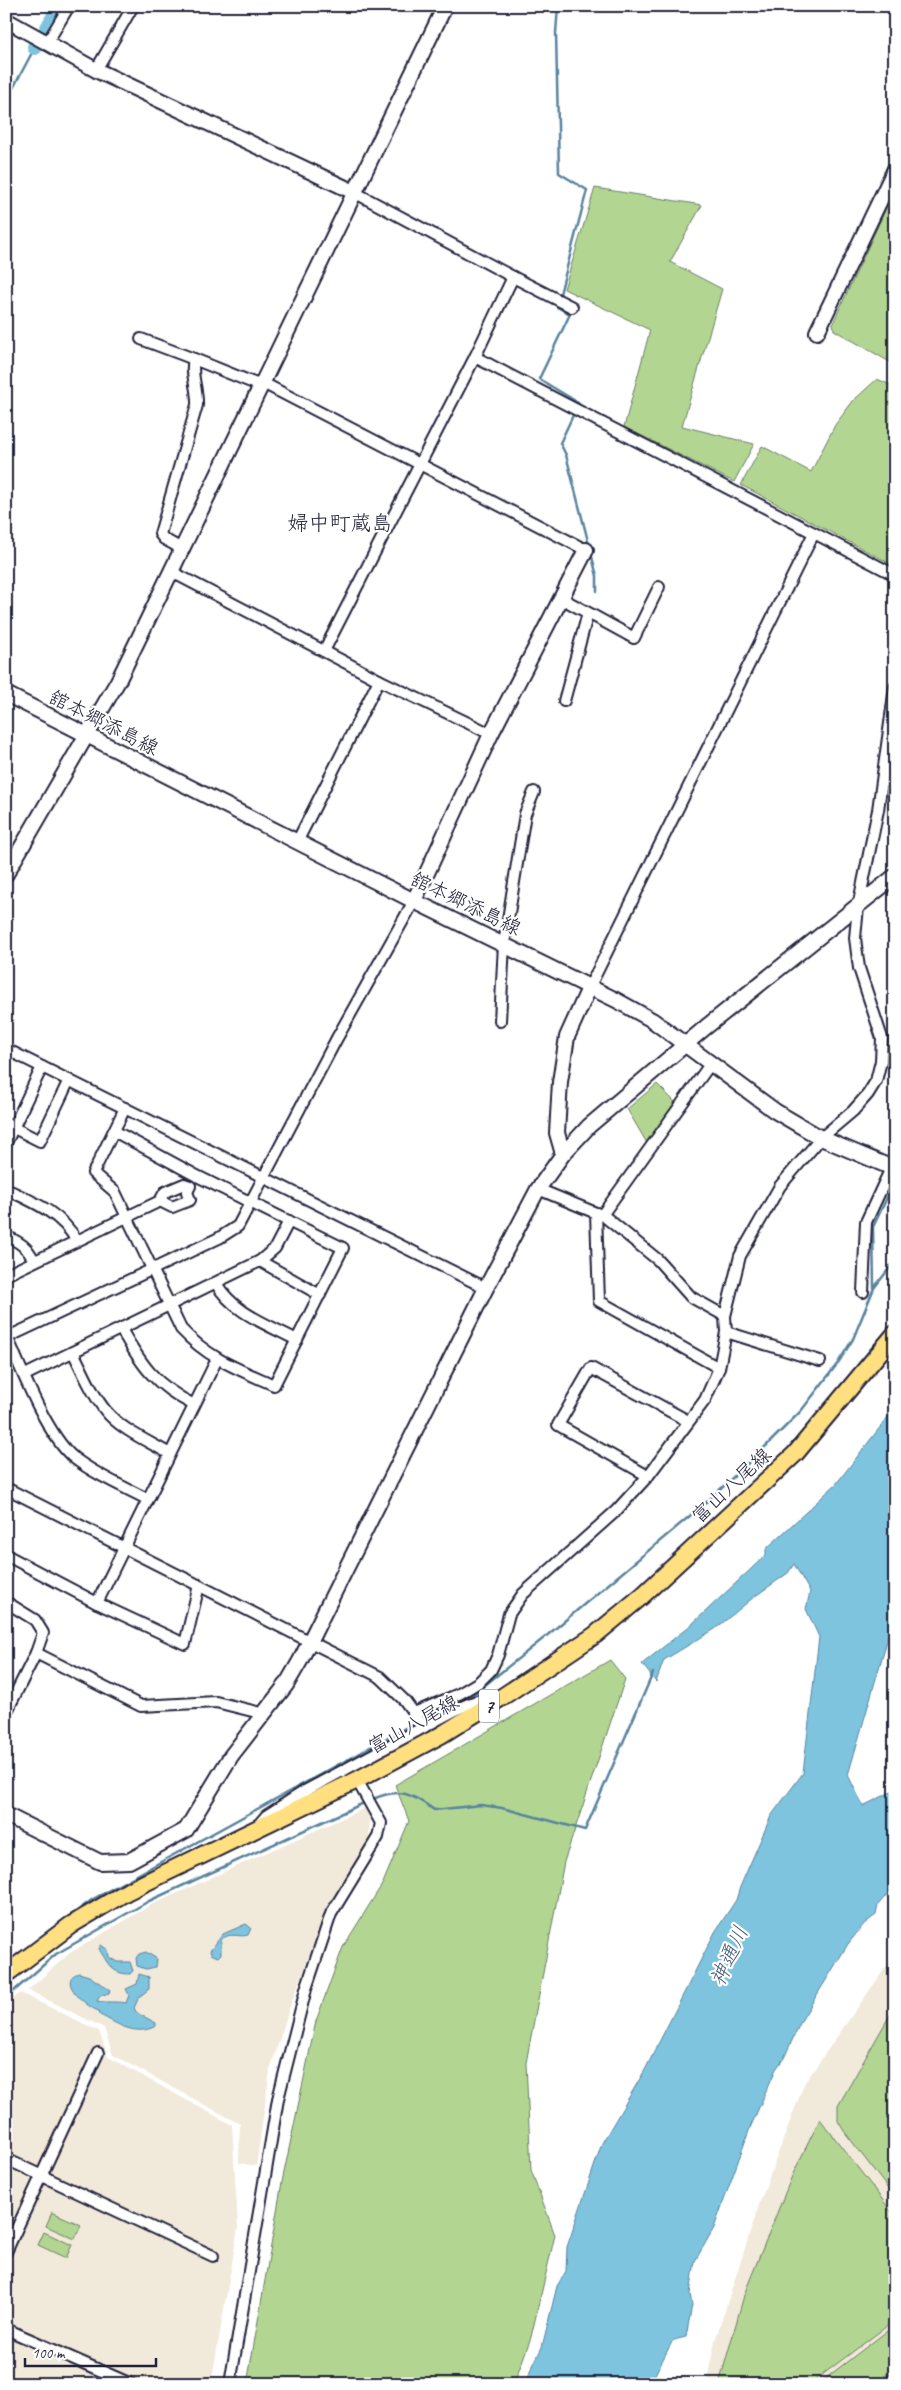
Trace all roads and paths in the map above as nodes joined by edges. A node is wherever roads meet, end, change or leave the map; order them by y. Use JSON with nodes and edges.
{"nodes":[{"id":1,"x":69,"y":6,"type":"edge"},
{"id":2,"x":133,"y":6,"type":"edge"},
{"id":3,"x":445,"y":6,"type":"edge"},
{"id":4,"x":6,"y":20,"type":"edge"},
{"id":5,"x":48,"y":43,"type":"junction"},
{"id":6,"x":96,"y":70,"type":"junction"},
{"id":7,"x":895,"y":170,"type":"edge"},
{"id":8,"x":354,"y":192,"type":"junction"},
{"id":9,"x":890,"y":192,"type":"edge"},
{"id":10,"x":513,"y":277,"type":"junction"},
{"id":11,"x":572,"y":307,"type":"dead end"},
{"id":12,"x":818,"y":332,"type":"dead end"},
{"id":13,"x":141,"y":340,"type":"dead end"},
{"id":14,"x":475,"y":357,"type":"junction"},
{"id":15,"x":194,"y":359,"type":"junction"},
{"id":16,"x":262,"y":384,"type":"junction"},
{"id":17,"x":420,"y":465,"type":"junction"},
{"id":18,"x":814,"y":532,"type":"junction"},
{"id":19,"x":182,"y":549,"type":"junction"},
{"id":20,"x":586,"y":550,"type":"joint"},
{"id":21,"x":172,"y":572,"type":"junction"},
{"id":22,"x":895,"y":575,"type":"edge"},
{"id":23,"x":659,"y":587,"type":"dead end"},
{"id":24,"x":561,"y":598,"type":"junction"},
{"id":25,"x":588,"y":613,"type":"junction"},
{"id":26,"x":324,"y":651,"type":"junction"},
{"id":27,"x":379,"y":680,"type":"junction"},
{"id":28,"x":895,"y":687,"type":"edge"},
{"id":29,"x":6,"y":694,"type":"edge"},
{"id":30,"x":564,"y":701,"type":"dead end"},
{"id":31,"x":490,"y":734,"type":"junction"},
{"id":32,"x":87,"y":735,"type":"junction"},
{"id":33,"x":534,"y":792,"type":"dead end"},
{"id":34,"x":298,"y":842,"type":"junction"},
{"id":35,"x":6,"y":874,"type":"edge"},
{"id":36,"x":895,"y":876,"type":"edge"},
{"id":37,"x":414,"y":901,"type":"junction"},
{"id":38,"x":858,"y":907,"type":"junction"},
{"id":39,"x":504,"y":944,"type":"junction"},
{"id":40,"x":590,"y":986,"type":"junction"},
{"id":41,"x":500,"y":1021,"type":"dead end"},
{"id":42,"x":686,"y":1045,"type":"junction"},
{"id":43,"x":6,"y":1049,"type":"edge"},
{"id":44,"x":711,"y":1063,"type":"junction"},
{"id":45,"x":42,"y":1067,"type":"junction"},
{"id":46,"x":69,"y":1080,"type":"junction"},
{"id":47,"x":124,"y":1108,"type":"junction"},
{"id":48,"x":10,"y":1126,"type":"edge"},
{"id":49,"x":114,"y":1131,"type":"junction"},
{"id":50,"x":821,"y":1138,"type":"junction"},
{"id":51,"x":6,"y":1143,"type":"edge"},
{"id":52,"x":563,"y":1154,"type":"junction"},
{"id":53,"x":893,"y":1168,"type":"edge"},
{"id":54,"x":195,"y":1175,"type":"junction"},
{"id":55,"x":265,"y":1178,"type":"junction"},
{"id":56,"x":190,"y":1186,"type":"junction"},
{"id":57,"x":6,"y":1188,"type":"edge"},
{"id":58,"x":538,"y":1189,"type":"junction"},
{"id":59,"x":160,"y":1201,"type":"junction"},
{"id":60,"x":252,"y":1202,"type":"junction"},
{"id":61,"x":599,"y":1214,"type":"junction"},
{"id":62,"x":128,"y":1216,"type":"junction"},
{"id":63,"x":289,"y":1221,"type":"junction"},
{"id":64,"x":6,"y":1236,"type":"edge"},
{"id":65,"x":77,"y":1241,"type":"junction"},
{"id":66,"x":34,"y":1261,"type":"junction"},
{"id":67,"x":260,"y":1261,"type":"junction"},
{"id":68,"x":153,"y":1268,"type":"junction"},
{"id":69,"x":6,"y":1274,"type":"edge"},
{"id":70,"x":216,"y":1283,"type":"junction"},
{"id":71,"x":486,"y":1288,"type":"junction"},
{"id":72,"x":863,"y":1292,"type":"dead end"},
{"id":73,"x":320,"y":1295,"type":"junction"},
{"id":74,"x":170,"y":1305,"type":"junction"},
{"id":75,"x":725,"y":1316,"type":"junction"},
{"id":76,"x":121,"y":1329,"type":"junction"},
{"id":77,"x":726,"y":1332,"type":"junction"},
{"id":78,"x":895,"y":1334,"type":"edge"},
{"id":79,"x":7,"y":1336,"type":"edge"},
{"id":80,"x":297,"y":1340,"type":"junction"},
{"id":81,"x":73,"y":1352,"type":"junction"},
{"id":82,"x":217,"y":1359,"type":"junction"},
{"id":83,"x":820,"y":1361,"type":"dead end"},
{"id":84,"x":719,"y":1368,"type":"junction"},
{"id":85,"x":25,"y":1375,"type":"junction"},
{"id":86,"x":194,"y":1405,"type":"junction"},
{"id":87,"x":688,"y":1421,"type":"junction"},
{"id":88,"x":170,"y":1454,"type":"junction"},
{"id":89,"x":648,"y":1476,"type":"junction"},
{"id":90,"x":6,"y":1488,"type":"edge"},
{"id":91,"x":147,"y":1499,"type":"junction"},
{"id":92,"x":123,"y":1548,"type":"junction"},
{"id":93,"x":6,"y":1555,"type":"edge"},
{"id":94,"x":199,"y":1585,"type":"junction"},
{"id":95,"x":6,"y":1602,"type":"edge"},
{"id":96,"x":97,"y":1603,"type":"junction"},
{"id":97,"x":310,"y":1640,"type":"junction"},
{"id":98,"x":36,"y":1653,"type":"junction"},
{"id":99,"x":499,"y":1699,"type":"junction"},
{"id":100,"x":6,"y":1713,"type":"edge"},
{"id":101,"x":265,"y":1714,"type":"junction"},
{"id":102,"x":419,"y":1720,"type":"junction"},
{"id":103,"x":358,"y":1780,"type":"junction"},
{"id":104,"x":6,"y":1815,"type":"edge"},
{"id":105,"x":257,"y":1828,"type":"junction"},
{"id":106,"x":6,"y":1974,"type":"edge"},
{"id":107,"x":98,"y":2053,"type":"dead end"},
{"id":108,"x":6,"y":2159,"type":"edge"},
{"id":109,"x":41,"y":2174,"type":"junction"},
{"id":110,"x":6,"y":2252,"type":"edge"},
{"id":111,"x":213,"y":2256,"type":"dead end"},
{"id":112,"x":6,"y":2329,"type":"edge"},
{"id":113,"x":895,"y":2378,"type":"edge"},
{"id":114,"x":131,"y":2384,"type":"edge"},
{"id":115,"x":230,"y":2384,"type":"edge"},
{"id":116,"x":887,"y":2384,"type":"edge"}],
"edges":[{"from":1,"to":5,"type":"street"},
{"from":2,"to":6,"type":"street"},
{"from":3,"to":8,"type":"street"},
{"from":4,"to":5,"type":"street"},
{"from":5,"to":6,"type":"street"},
{"from":6,"to":8,"type":"street"},
{"from":7,"to":9,"type":"street"},
{"from":8,"to":10,"type":"street"},
{"from":8,"to":16,"type":"street"},
{"from":9,"to":12,"type":"street"},
{"from":10,"to":11,"type":"street"},
{"from":10,"to":14,"type":"street"},
{"from":13,"to":15,"type":"street"},
{"from":14,"to":17,"type":"street"},
{"from":14,"to":18,"type":"street"},
{"from":15,"to":16,"type":"street"},
{"from":15,"to":19,"type":"street"},
{"from":16,"to":17,"type":"street"},
{"from":16,"to":19,"type":"street"},
{"from":17,"to":20,"type":"street"},
{"from":17,"to":26,"type":"street"},
{"from":18,"to":22,"type":"street"},
{"from":18,"to":40,"type":"street"},
{"from":19,"to":21,"type":"street"},
{"from":20,"to":24,"type":"street"},
{"from":21,"to":26,"type":"street"},
{"from":21,"to":32,"type":"street"},
{"from":23,"to":25,"type":"street"},
{"from":24,"to":25,"type":"street"},
{"from":24,"to":31,"type":"street"},
{"from":25,"to":30,"type":"street"},
{"from":26,"to":27,"type":"street"},
{"from":27,"to":31,"type":"street"},
{"from":27,"to":34,"type":"street"},
{"from":28,"to":38,"type":"street"},
{"from":29,"to":32,"type":"street","name":"舘本郷添島線"},
{"from":31,"to":37,"type":"street"},
{"from":32,"to":34,"type":"street","name":"舘本郷添島線"},
{"from":32,"to":35,"type":"street"},
{"from":33,"to":39,"type":"street"},
{"from":34,"to":37,"type":"street","name":"舘本郷添島線"},
{"from":36,"to":38,"type":"street"},
{"from":37,"to":39,"type":"street","name":"舘本郷添島線"},
{"from":37,"to":55,"type":"street"},
{"from":38,"to":42,"type":"street"},
{"from":38,"to":50,"type":"street"},
{"from":39,"to":40,"type":"street","name":"舘本郷添島線"},
{"from":39,"to":41,"type":"street"},
{"from":40,"to":42,"type":"street","name":"舘本郷添島線"},
{"from":40,"to":52,"type":"street"},
{"from":42,"to":44,"type":"street","name":"舘本郷添島線"},
{"from":42,"to":52,"type":"street"},
{"from":43,"to":45,"type":"street"},
{"from":44,"to":50,"type":"street","name":"舘本郷添島線"},
{"from":44,"to":61,"type":"street"},
{"from":45,"to":46,"type":"street"},
{"from":45,"to":48,"type":"street"},
{"from":46,"to":47,"type":"street"},
{"from":46,"to":48,"type":"street"},
{"from":47,"to":49,"type":"street"},
{"from":47,"to":55,"type":"street"},
{"from":48,"to":51,"type":"street"},
{"from":49,"to":54,"type":"street"},
{"from":49,"to":62,"type":"street"},
{"from":50,"to":53,"type":"street","name":"舘本郷添島線"},
{"from":50,"to":75,"type":"street"},
{"from":52,"to":58,"type":"street"},
{"from":53,"to":72,"type":"street"},
{"from":54,"to":56,"type":"street"},
{"from":54,"to":60,"type":"street"},
{"from":55,"to":60,"type":"street"},
{"from":55,"to":71,"type":"street"},
{"from":56,"to":59,"type":"street"},
{"from":56,"to":59,"type":"street"},
{"from":57,"to":65,"type":"street"},
{"from":58,"to":61,"type":"street"},
{"from":58,"to":71,"type":"street"},
{"from":59,"to":62,"type":"street"},
{"from":60,"to":63,"type":"street"},
{"from":60,"to":68,"type":"street"},
{"from":61,"to":75,"type":"street"},
{"from":61,"to":84,"type":"street"},
{"from":62,"to":65,"type":"street"},
{"from":62,"to":68,"type":"street"},
{"from":63,"to":67,"type":"street"},
{"from":63,"to":73,"type":"street"},
{"from":64,"to":66,"type":"street"},
{"from":65,"to":66,"type":"street"},
{"from":66,"to":69,"type":"street"},
{"from":67,"to":70,"type":"street"},
{"from":67,"to":73,"type":"street"},
{"from":68,"to":74,"type":"street"},
{"from":68,"to":79,"type":"street"},
{"from":70,"to":74,"type":"street"},
{"from":70,"to":80,"type":"street"},
{"from":71,"to":97,"type":"street"},
{"from":73,"to":80,"type":"street"},
{"from":74,"to":76,"type":"street"},
{"from":74,"to":82,"type":"street"},
{"from":75,"to":77,"type":"street"},
{"from":76,"to":81,"type":"street"},
{"from":76,"to":86,"type":"street"},
{"from":77,"to":83,"type":"street"},
{"from":77,"to":84,"type":"street"},
{"from":78,"to":99,"type":"main road","name":"富山八尾線","number":"7"},
{"from":79,"to":85,"type":"street"},
{"from":80,"to":82,"type":"street"},
{"from":81,"to":85,"type":"street"},
{"from":81,"to":88,"type":"street"},
{"from":82,"to":86,"type":"street"},
{"from":84,"to":87,"type":"street"},
{"from":85,"to":91,"type":"street"},
{"from":86,"to":88,"type":"street"},
{"from":87,"to":89,"type":"street"},
{"from":87,"to":89,"type":"street"},
{"from":88,"to":91,"type":"street"},
{"from":89,"to":102,"type":"street"},
{"from":90,"to":92,"type":"street"},
{"from":91,"to":92,"type":"street"},
{"from":92,"to":94,"type":"street"},
{"from":92,"to":96,"type":"street"},
{"from":93,"to":96,"type":"street"},
{"from":94,"to":96,"type":"street"},
{"from":94,"to":97,"type":"street"},
{"from":95,"to":98,"type":"street"},
{"from":97,"to":101,"type":"street"},
{"from":97,"to":102,"type":"street"},
{"from":98,"to":100,"type":"street"},
{"from":98,"to":101,"type":"street"},
{"from":99,"to":102,"type":"street"},
{"from":99,"to":103,"type":"main road","name":"富山八尾線","number":"7"},
{"from":101,"to":104,"type":"street"},
{"from":102,"to":105,"type":"street"},
{"from":103,"to":105,"type":"main road","name":"富山八尾線","number":"7"},
{"from":103,"to":115,"type":"street"},
{"from":105,"to":106,"type":"main road","name":"富山八尾線","number":"7"},
{"from":107,"to":109,"type":"street"},
{"from":108,"to":109,"type":"street"},
{"from":109,"to":110,"type":"street"},
{"from":109,"to":111,"type":"street"},
{"from":112,"to":114,"type":"street"},
{"from":113,"to":116,"type":"street"}]}
